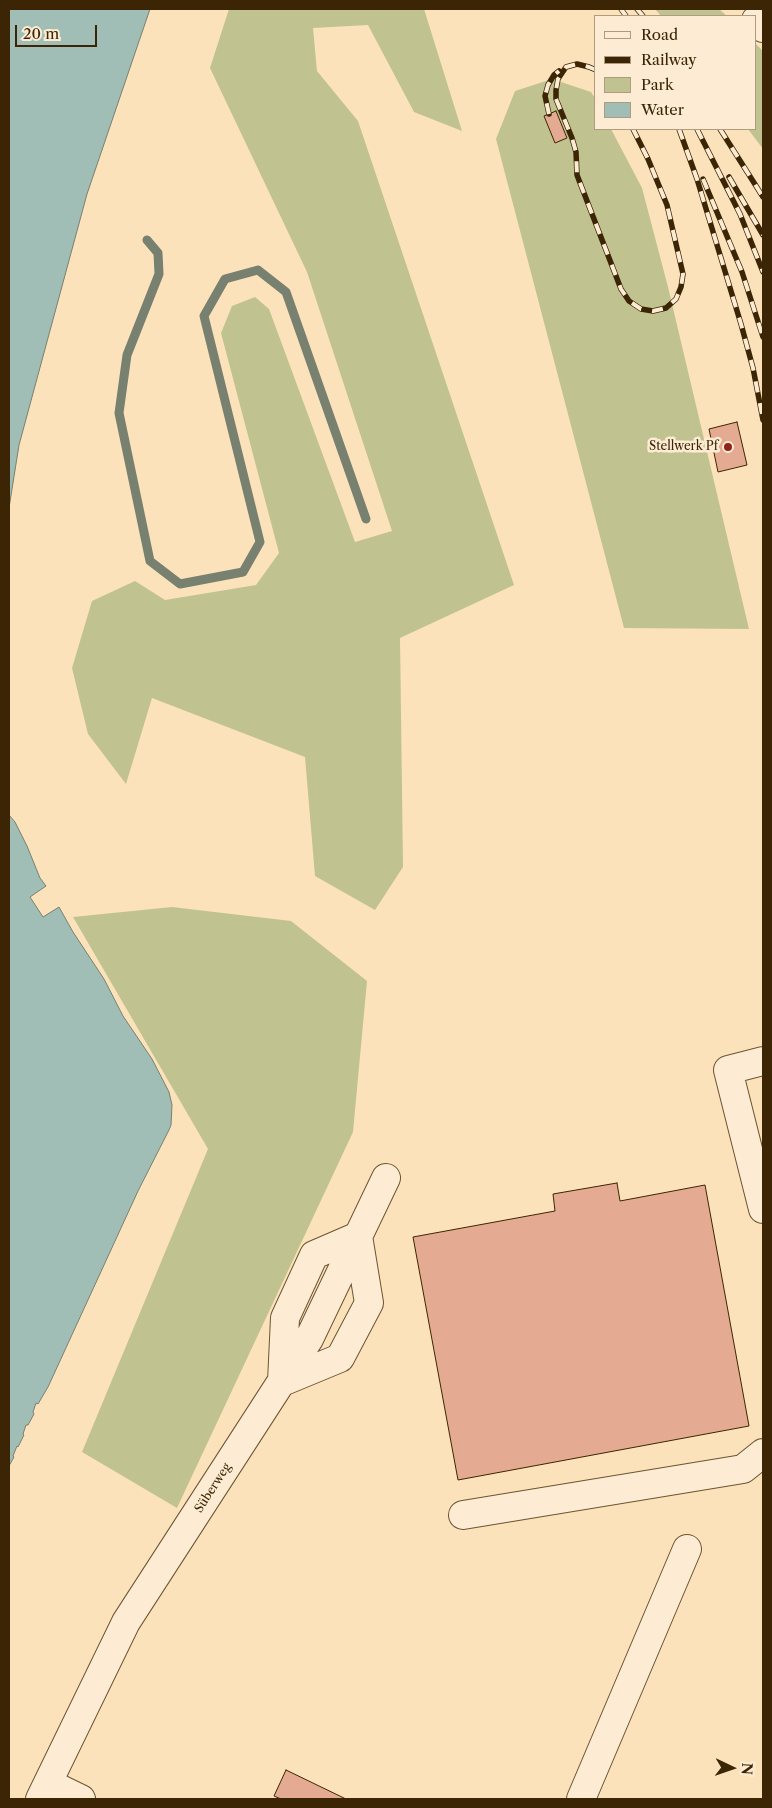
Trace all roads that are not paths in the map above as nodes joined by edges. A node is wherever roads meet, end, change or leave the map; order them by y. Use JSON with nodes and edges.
{"nodes":[{"id":1,"x":763,"y":1061,"type":"edge"},
{"id":2,"x":386,"y":1178,"type":"dead end"},
{"id":3,"x":763,"y":1209,"type":"edge"},
{"id":4,"x":358,"y":1236,"type":"junction"},
{"id":5,"x":282,"y":1382,"type":"junction"},
{"id":6,"x":763,"y":1453,"type":"edge"},
{"id":7,"x":463,"y":1516,"type":"dead end"},
{"id":8,"x":687,"y":1549,"type":"dead end"},
{"id":9,"x":44,"y":1791,"type":"edge"},
{"id":10,"x":81,"y":1799,"type":"edge"},
{"id":11,"x":581,"y":1799,"type":"edge"}],
"edges":[{"from":1,"to":3,"type":"street"},
{"from":2,"to":4,"type":"street","name":"Süberweg"},
{"from":4,"to":5,"type":"street","name":"Süberweg"},
{"from":4,"to":5,"type":"street"},
{"from":5,"to":9,"type":"street","name":"Süberweg"},
{"from":6,"to":7,"type":"street"},
{"from":8,"to":11,"type":"street"},
{"from":9,"to":10,"type":"street"}]}
